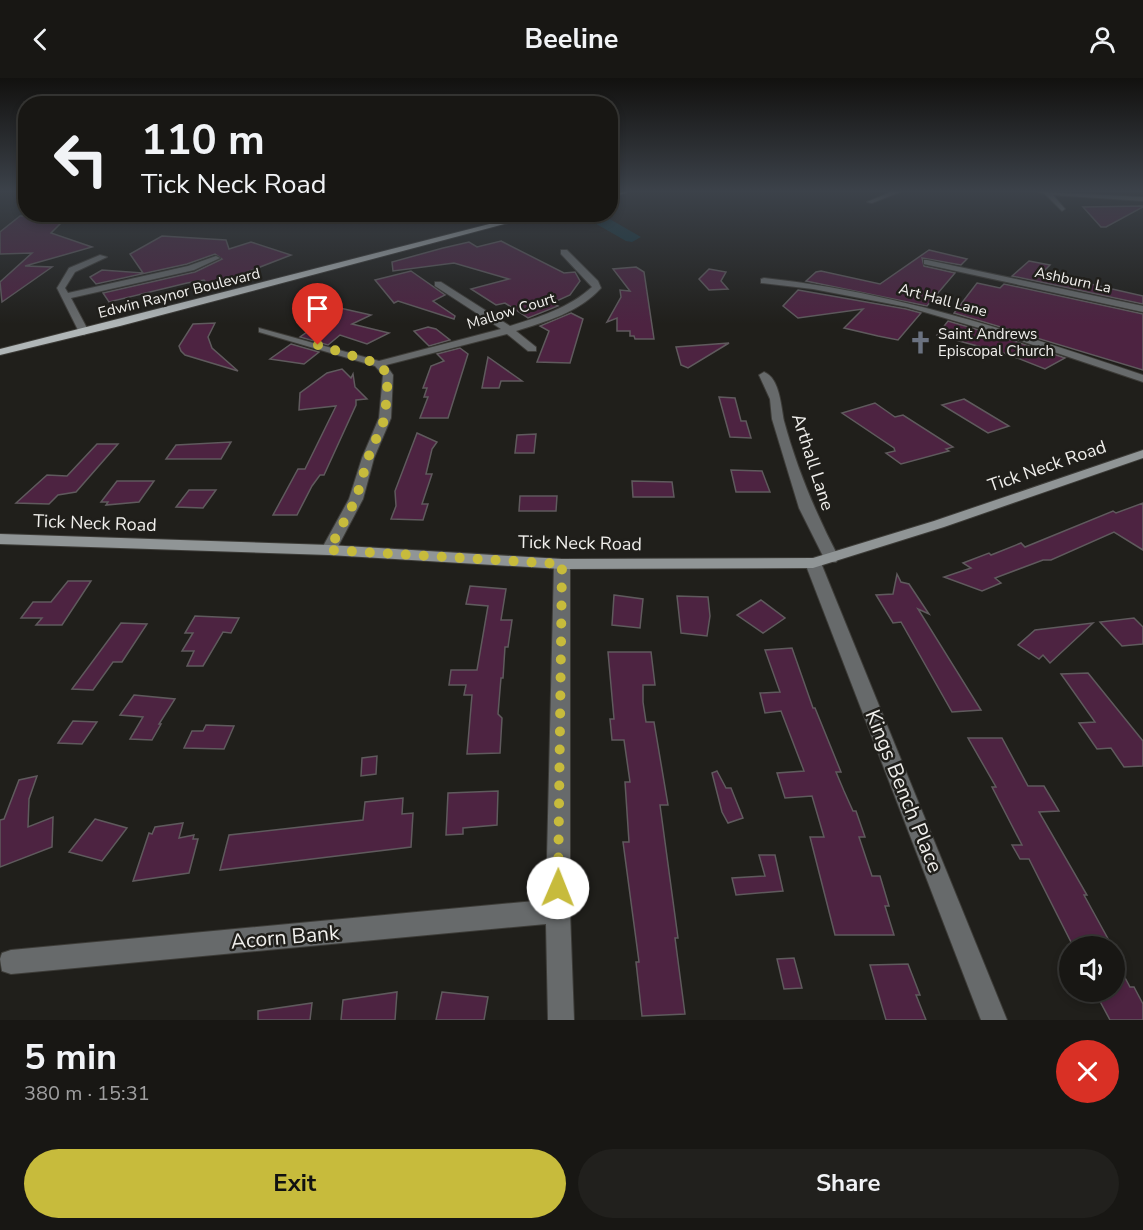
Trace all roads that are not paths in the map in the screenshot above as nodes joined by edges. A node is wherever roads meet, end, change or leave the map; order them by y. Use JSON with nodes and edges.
{"nodes":[{"id":1,"x":454,"y":236,"type":"edge"},
{"id":2,"x":564,"y":252,"type":"dead end"},
{"id":3,"x":103,"y":257,"type":"dead end"},
{"id":4,"x":216,"y":258,"type":"dead end"},
{"id":5,"x":927,"y":262,"type":"dead end"},
{"id":6,"x":764,"y":282,"type":"dead end"},
{"id":7,"x":438,"y":284,"type":"dead end"},
{"id":8,"x":64,"y":297,"type":"junction"},
{"id":9,"x":1143,"y":309,"type":"edge"},
{"id":10,"x":507,"y":329,"type":"junction"},
{"id":11,"x":262,"y":330,"type":"dead end"},
{"id":12,"x":84,"y":332,"type":"junction"},
{"id":13,"x":532,"y":349,"type":"dead end"},
{"id":14,"x":0,"y":352,"type":"edge"},
{"id":15,"x":379,"y":364,"type":"junction"},
{"id":16,"x":764,"y":375,"type":"dead end"},
{"id":17,"x":1143,"y":379,"type":"edge"},
{"id":18,"x":1143,"y":454,"type":"edge"},
{"id":19,"x":0,"y":539,"type":"edge"},
{"id":20,"x":329,"y":550,"type":"junction"},
{"id":21,"x":822,"y":560,"type":"junction"},
{"id":22,"x":562,"y":564,"type":"junction"},
{"id":23,"x":558,"y":911,"type":"junction"},
{"id":24,"x":11,"y":962,"type":"dead end"},
{"id":25,"x":561,"y":1020,"type":"edge"},
{"id":26,"x":994,"y":1020,"type":"edge"}],
"edges":[{"from":1,"to":12,"type":"main road","name":"Edwin Raynor Boulevard"},
{"from":2,"to":10,"type":"street","name":"Mallow Court"},
{"from":3,"to":8,"type":"street"},
{"from":4,"to":8,"type":"street"},
{"from":5,"to":9,"type":"street","name":"Ashburn La"},
{"from":6,"to":17,"type":"street","name":"Art Hall Lane"},
{"from":7,"to":10,"type":"street"},
{"from":8,"to":12,"type":"street"},
{"from":10,"to":13,"type":"street"},
{"from":10,"to":15,"type":"street","name":"Mallow Court"},
{"from":11,"to":15,"type":"street"},
{"from":12,"to":14,"type":"main road","name":"Edwin Raynor Boulevard"},
{"from":15,"to":20,"type":"street"},
{"from":16,"to":21,"type":"street","name":"Arthall Lane"},
{"from":18,"to":21,"type":"street","name":"Tick Neck Road"},
{"from":19,"to":20,"type":"street","name":"Tick Neck Road"},
{"from":20,"to":22,"type":"street","name":"Tick Neck Road"},
{"from":21,"to":22,"type":"street","name":"Tick Neck Road"},
{"from":21,"to":26,"type":"street","name":"Kings Bench Place"},
{"from":22,"to":23,"type":"street"},
{"from":23,"to":24,"type":"street","name":"Acorn Bank"},
{"from":23,"to":25,"type":"street"}]}
